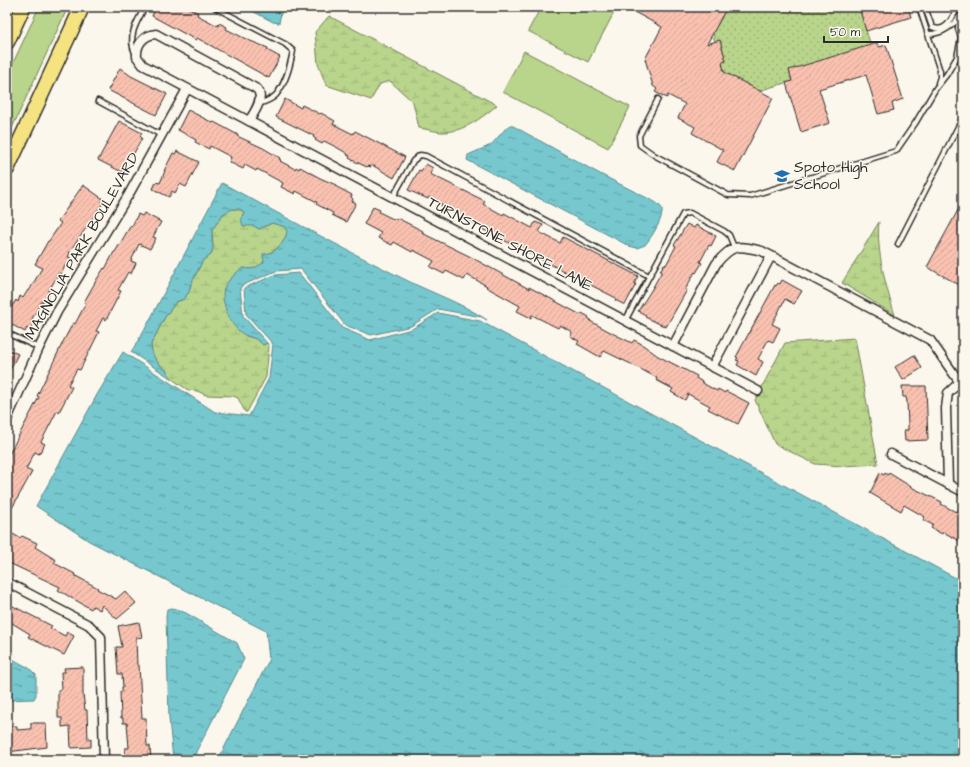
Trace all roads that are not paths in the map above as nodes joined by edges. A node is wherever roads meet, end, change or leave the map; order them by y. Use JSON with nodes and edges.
{"nodes":[{"id":1,"x":24,"y":7,"type":"edge"},
{"id":2,"x":82,"y":7,"type":"edge"},
{"id":3,"x":145,"y":7,"type":"edge"},
{"id":4,"x":214,"y":7,"type":"edge"},
{"id":5,"x":919,"y":7,"type":"edge"},
{"id":6,"x":925,"y":7,"type":"edge"},
{"id":7,"x":958,"y":7,"type":"edge"},
{"id":8,"x":963,"y":11,"type":"edge"},
{"id":9,"x":959,"y":18,"type":"junction"},
{"id":10,"x":928,"y":34,"type":"junction"},
{"id":11,"x":7,"y":42,"type":"edge"},
{"id":12,"x":136,"y":55,"type":"junction"},
{"id":13,"x":936,"y":88,"type":"junction"},
{"id":14,"x":187,"y":89,"type":"junction"},
{"id":15,"x":658,"y":99,"type":"dead end"},
{"id":16,"x":98,"y":101,"type":"dead end"},
{"id":17,"x":258,"y":104,"type":"junction"},
{"id":18,"x":963,"y":117,"type":"edge"},
{"id":19,"x":249,"y":121,"type":"junction"},
{"id":20,"x":162,"y":135,"type":"junction"},
{"id":21,"x":7,"y":169,"type":"edge"},
{"id":22,"x":393,"y":198,"type":"junction"},
{"id":23,"x":898,"y":244,"type":"dead end"},
{"id":24,"x":734,"y":247,"type":"junction"},
{"id":25,"x":771,"y":256,"type":"junction"},
{"id":26,"x":649,"y":276,"type":"junction"},
{"id":27,"x":625,"y":320,"type":"junction"},
{"id":28,"x":7,"y":333,"type":"edge"},
{"id":29,"x":673,"y":346,"type":"junction"},
{"id":30,"x":39,"y":348,"type":"junction"},
{"id":31,"x":712,"y":367,"type":"junction"},
{"id":32,"x":962,"y":385,"type":"edge"},
{"id":33,"x":758,"y":391,"type":"dead end"},
{"id":34,"x":7,"y":419,"type":"edge"},
{"id":35,"x":891,"y":454,"type":"dead end"},
{"id":36,"x":948,"y":484,"type":"junction"},
{"id":37,"x":963,"y":492,"type":"edge"},
{"id":38,"x":7,"y":582,"type":"edge"},
{"id":39,"x":104,"y":760,"type":"edge"}],
"edges":[{"from":1,"to":11,"type":"highway"},
{"from":2,"to":21,"type":"highway"},
{"from":3,"to":12,"type":"lane"},
{"from":4,"to":17,"type":"lane"},
{"from":5,"to":10,"type":"lane"},
{"from":6,"to":7,"type":"lane"},
{"from":8,"to":9,"type":"lane"},
{"from":9,"to":10,"type":"lane"},
{"from":9,"to":13,"type":"lane"},
{"from":10,"to":13,"type":"lane"},
{"from":12,"to":14,"type":"street","name":"TURNSTONE SHORE LANE"},
{"from":12,"to":17,"type":"street"},
{"from":13,"to":15,"type":"lane"},
{"from":14,"to":19,"type":"street","name":"TURNSTONE SHORE LANE"},
{"from":14,"to":20,"type":"street","name":"MAGNOLIA PARK BOULEVARD"},
{"from":16,"to":20,"type":"lane"},
{"from":17,"to":19,"type":"street"},
{"from":18,"to":23,"type":"lane"},
{"from":19,"to":22,"type":"street","name":"TURNSTONE SHORE LANE"},
{"from":20,"to":30,"type":"street","name":"MAGNOLIA PARK BOULEVARD"},
{"from":22,"to":26,"type":"lane"},
{"from":22,"to":27,"type":"street","name":"TURNSTONE SHORE LANE"},
{"from":24,"to":25,"type":"street"},
{"from":24,"to":26,"type":"lane"},
{"from":24,"to":29,"type":"street"},
{"from":25,"to":31,"type":"street"},
{"from":25,"to":32,"type":"street"},
{"from":26,"to":27,"type":"lane"},
{"from":27,"to":29,"type":"street","name":"TURNSTONE SHORE LANE"},
{"from":28,"to":30,"type":"lane"},
{"from":29,"to":31,"type":"street","name":"TURNSTONE SHORE LANE"},
{"from":30,"to":34,"type":"street","name":"MAGNOLIA PARK BOULEVARD"},
{"from":31,"to":33,"type":"street","name":"TURNSTONE SHORE LANE"},
{"from":32,"to":36,"type":"street"},
{"from":35,"to":36,"type":"street"},
{"from":36,"to":37,"type":"street"},
{"from":38,"to":39,"type":"street"}]}
